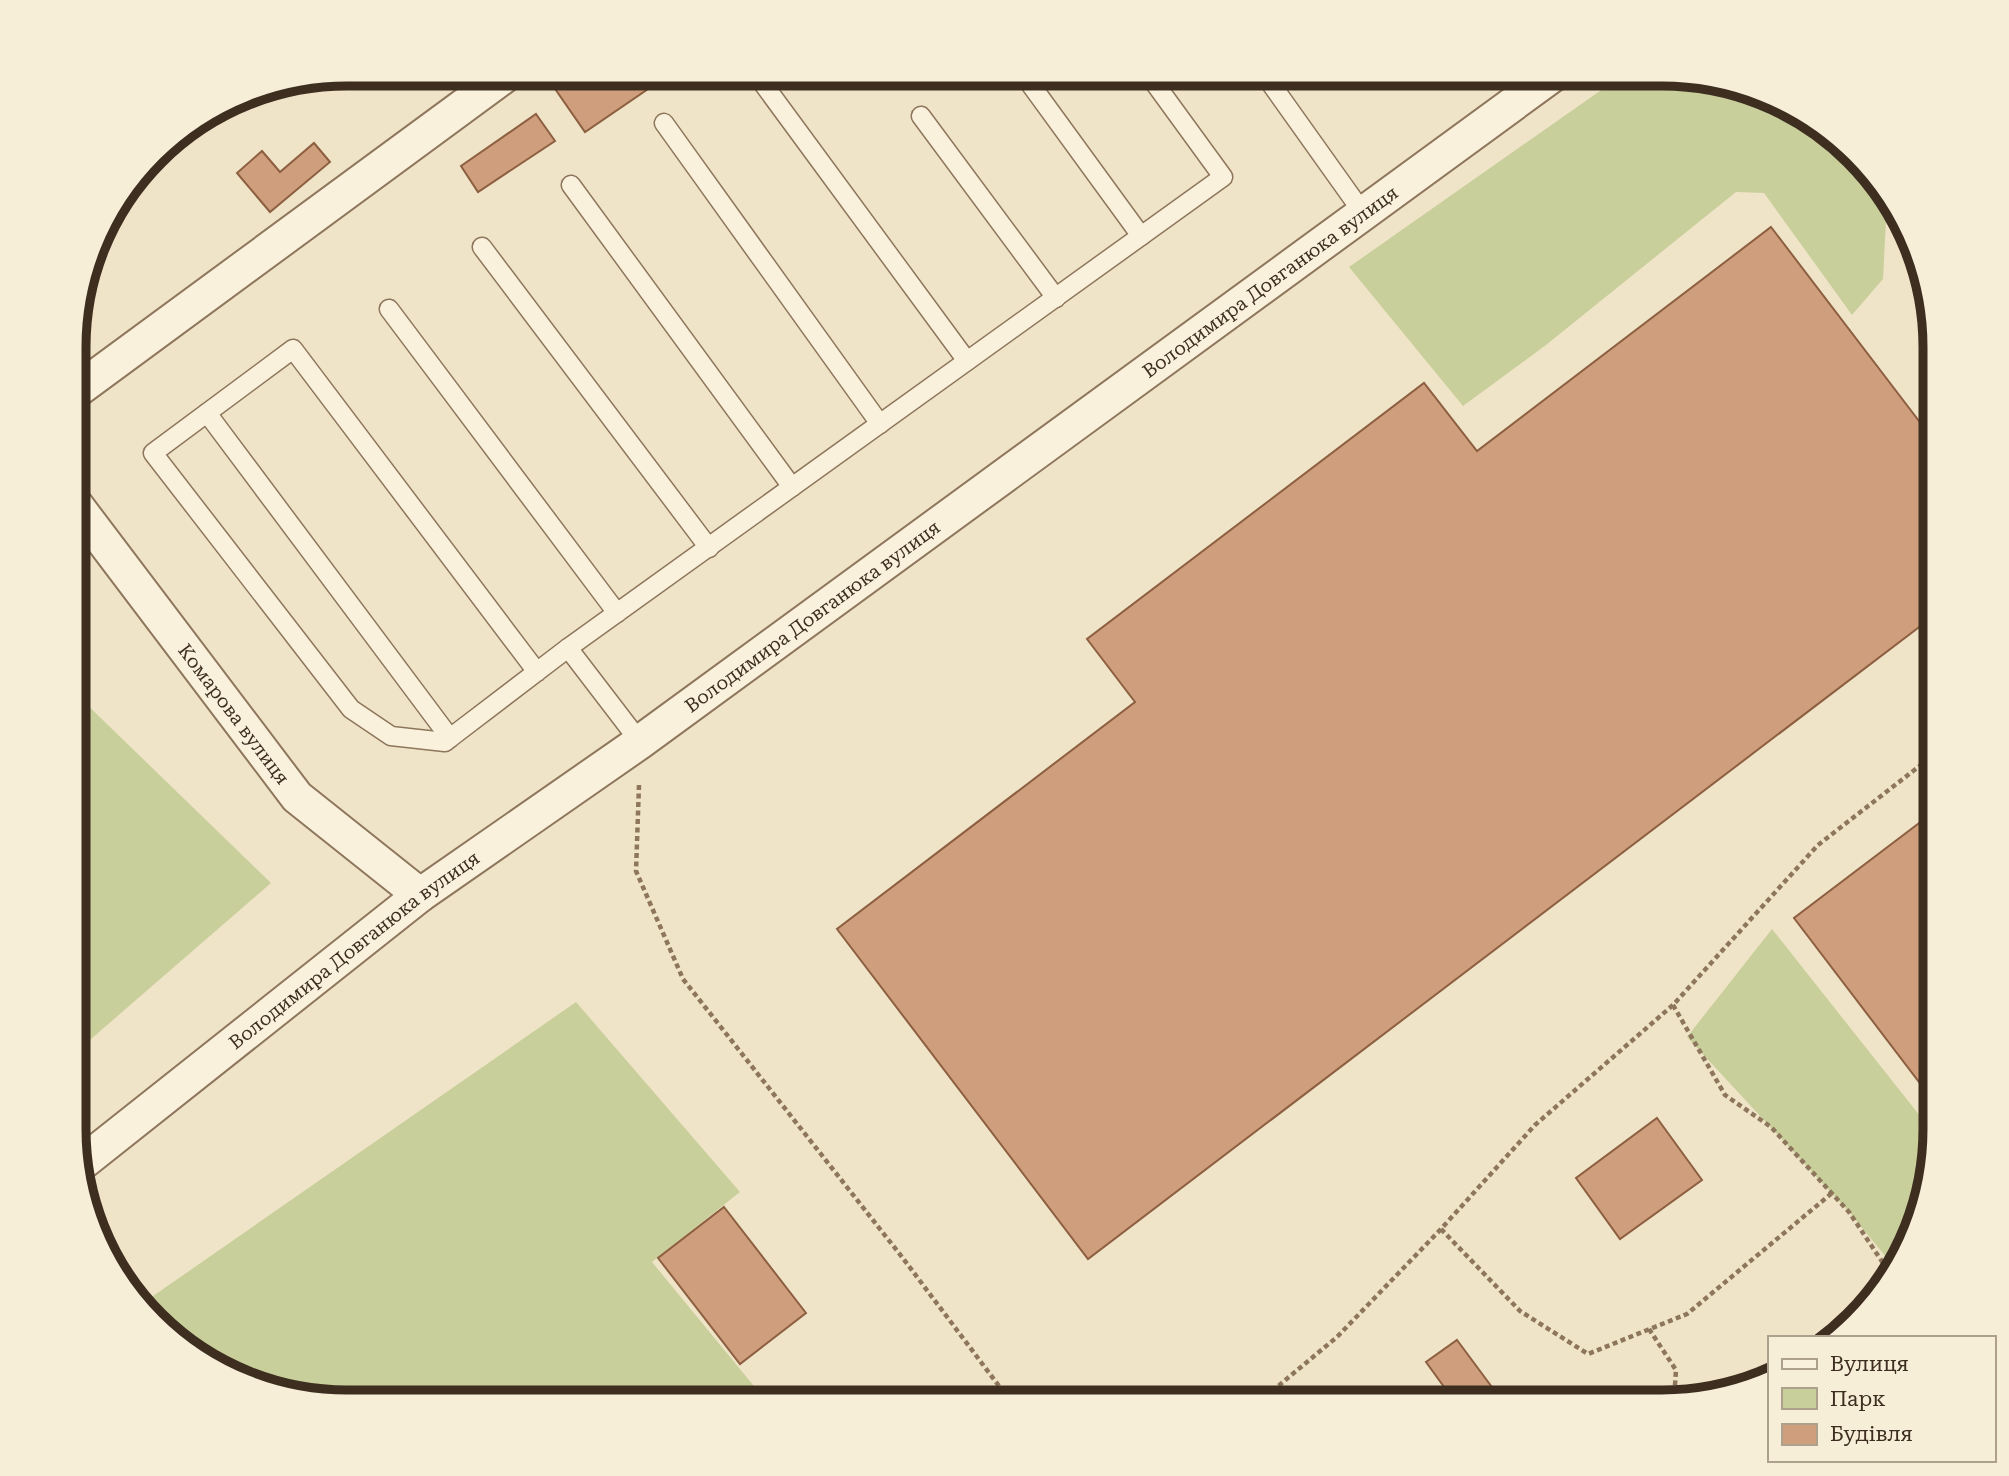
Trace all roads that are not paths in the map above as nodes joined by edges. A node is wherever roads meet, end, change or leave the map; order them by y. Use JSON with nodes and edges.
{"nodes":[{"id":1,"x":491,"y":86,"type":"edge"},
{"id":2,"x":765,"y":86,"type":"edge"},
{"id":3,"x":1032,"y":86,"type":"edge"},
{"id":4,"x":1157,"y":86,"type":"edge"},
{"id":5,"x":1273,"y":86,"type":"edge"},
{"id":6,"x":1538,"y":86,"type":"edge"},
{"id":7,"x":922,"y":116,"type":"dead end"},
{"id":8,"x":664,"y":123,"type":"dead end"},
{"id":9,"x":571,"y":185,"type":"dead end"},
{"id":10,"x":1363,"y":213,"type":"junction"},
{"id":11,"x":1140,"y":236,"type":"junction"},
{"id":12,"x":482,"y":247,"type":"dead end"},
{"id":13,"x":1056,"y":298,"type":"junction"},
{"id":14,"x":389,"y":309,"type":"dead end"},
{"id":15,"x":967,"y":361,"type":"junction"},
{"id":16,"x":86,"y":384,"type":"edge"},
{"id":17,"x":207,"y":413,"type":"junction"},
{"id":18,"x":880,"y":424,"type":"junction"},
{"id":19,"x":792,"y":487,"type":"junction"},
{"id":20,"x":86,"y":518,"type":"edge"},
{"id":21,"x":709,"y":548,"type":"junction"},
{"id":22,"x":617,"y":613,"type":"junction"},
{"id":23,"x":568,"y":648,"type":"junction"},
{"id":24,"x":537,"y":672,"type":"junction"},
{"id":25,"x":450,"y":738,"type":"junction"},
{"id":26,"x":640,"y":742,"type":"junction"},
{"id":27,"x":421,"y":895,"type":"junction"},
{"id":28,"x":87,"y":1159,"type":"edge"}],
"edges":[{"from":1,"to":16,"type":"street"},
{"from":2,"to":15,"type":"lane"},
{"from":3,"to":11,"type":"lane"},
{"from":4,"to":11,"type":"lane"},
{"from":5,"to":10,"type":"lane"},
{"from":6,"to":10,"type":"street","name":"Володимира Довганюка вулиця"},
{"from":7,"to":13,"type":"lane"},
{"from":8,"to":18,"type":"lane"},
{"from":9,"to":19,"type":"lane"},
{"from":10,"to":26,"type":"street","name":"Володимира Довганюка вулиця"},
{"from":11,"to":13,"type":"lane"},
{"from":12,"to":21,"type":"lane"},
{"from":13,"to":15,"type":"lane"},
{"from":14,"to":22,"type":"lane"},
{"from":15,"to":18,"type":"lane"},
{"from":17,"to":24,"type":"lane"},
{"from":17,"to":25,"type":"lane"},
{"from":17,"to":25,"type":"lane"},
{"from":18,"to":19,"type":"lane"},
{"from":19,"to":21,"type":"lane"},
{"from":20,"to":27,"type":"street","name":"Комарова вулиця"},
{"from":21,"to":22,"type":"lane"},
{"from":22,"to":23,"type":"lane"},
{"from":23,"to":24,"type":"lane"},
{"from":23,"to":26,"type":"lane"},
{"from":24,"to":25,"type":"lane"},
{"from":26,"to":27,"type":"street","name":"Володимира Довганюка вулиця"},
{"from":27,"to":28,"type":"street","name":"Володимира Довганюка вулиця"}]}
